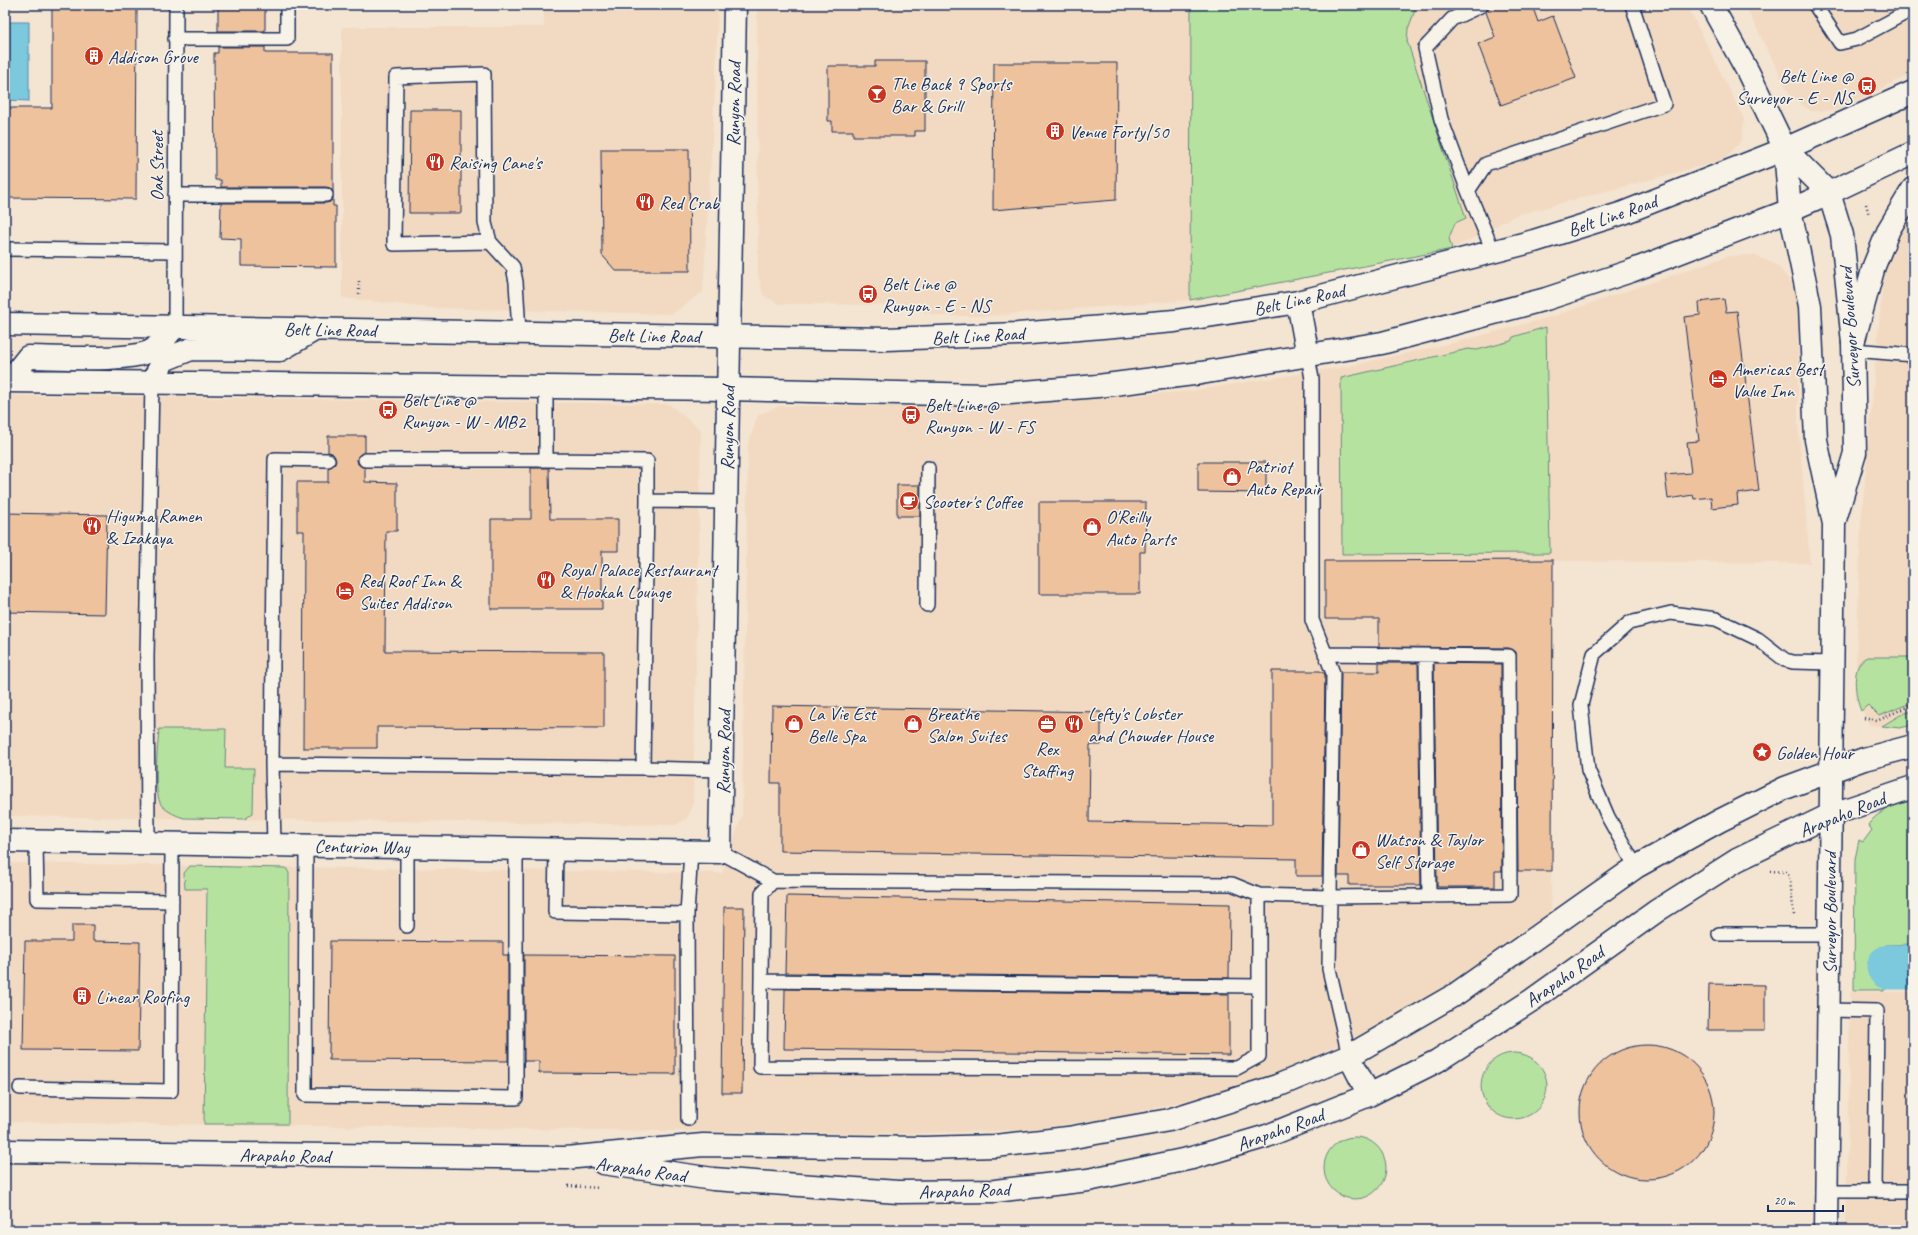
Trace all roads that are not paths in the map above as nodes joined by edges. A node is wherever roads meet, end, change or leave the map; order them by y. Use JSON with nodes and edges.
{"nodes":[{"id":1,"x":176,"y":5,"type":"edge"},
{"id":2,"x":287,"y":5,"type":"edge"},
{"id":3,"x":735,"y":5,"type":"edge"},
{"id":4,"x":1482,"y":5,"type":"edge"},
{"id":5,"x":1632,"y":5,"type":"edge"},
{"id":6,"x":1711,"y":5,"type":"edge"},
{"id":7,"x":1815,"y":5,"type":"edge"},
{"id":8,"x":1913,"y":9,"type":"edge"},
{"id":9,"x":175,"y":39,"type":"junction"},
{"id":10,"x":1913,"y":92,"type":"edge"},
{"id":11,"x":1785,"y":149,"type":"junction"},
{"id":12,"x":1913,"y":152,"type":"edge"},
{"id":13,"x":1913,"y":189,"type":"edge"},
{"id":14,"x":1468,"y":191,"type":"junction"},
{"id":15,"x":1829,"y":194,"type":"junction"},
{"id":16,"x":175,"y":195,"type":"junction"},
{"id":17,"x":326,"y":195,"type":"dead end"},
{"id":18,"x":1790,"y":210,"type":"junction"},
{"id":19,"x":490,"y":242,"type":"junction"},
{"id":20,"x":5,"y":249,"type":"edge"},
{"id":21,"x":175,"y":251,"type":"junction"},
{"id":22,"x":1493,"y":251,"type":"junction"},
{"id":23,"x":1298,"y":302,"type":"junction"},
{"id":24,"x":5,"y":324,"type":"edge"},
{"id":25,"x":175,"y":326,"type":"junction"},
{"id":26,"x":316,"y":329,"type":"junction"},
{"id":27,"x":519,"y":332,"type":"junction"},
{"id":28,"x":729,"y":336,"type":"junction"},
{"id":29,"x":1853,"y":347,"type":"junction"},
{"id":30,"x":1913,"y":355,"type":"edge"},
{"id":31,"x":1308,"y":356,"type":"junction"},
{"id":32,"x":7,"y":381,"type":"edge"},
{"id":33,"x":152,"y":382,"type":"junction"},
{"id":34,"x":546,"y":387,"type":"junction"},
{"id":35,"x":727,"y":389,"type":"junction"},
{"id":36,"x":328,"y":460,"type":"dead end"},
{"id":37,"x":364,"y":460,"type":"dead end"},
{"id":38,"x":546,"y":460,"type":"junction"},
{"id":39,"x":928,"y":468,"type":"dead end"},
{"id":40,"x":647,"y":501,"type":"junction"},
{"id":41,"x":726,"y":502,"type":"junction"},
{"id":42,"x":1834,"y":524,"type":"junction"},
{"id":43,"x":927,"y":605,"type":"dead end"},
{"id":44,"x":1325,"y":654,"type":"junction"},
{"id":45,"x":1426,"y":656,"type":"junction"},
{"id":46,"x":1832,"y":663,"type":"junction"},
{"id":47,"x":1913,"y":746,"type":"edge"},
{"id":48,"x":272,"y":764,"type":"junction"},
{"id":49,"x":643,"y":768,"type":"junction"},
{"id":50,"x":722,"y":770,"type":"junction"},
{"id":51,"x":1831,"y":771,"type":"junction"},
{"id":52,"x":1913,"y":787,"type":"edge"},
{"id":53,"x":1830,"y":816,"type":"junction"},
{"id":54,"x":5,"y":841,"type":"edge"},
{"id":55,"x":36,"y":841,"type":"junction"},
{"id":56,"x":148,"y":842,"type":"junction"},
{"id":57,"x":172,"y":843,"type":"junction"},
{"id":58,"x":274,"y":844,"type":"junction"},
{"id":59,"x":306,"y":845,"type":"junction"},
{"id":60,"x":408,"y":847,"type":"junction"},
{"id":61,"x":516,"y":848,"type":"junction"},
{"id":62,"x":556,"y":849,"type":"junction"},
{"id":63,"x":691,"y":851,"type":"junction"},
{"id":64,"x":720,"y":852,"type":"junction"},
{"id":65,"x":1636,"y":867,"type":"junction"},
{"id":66,"x":773,"y":881,"type":"junction"},
{"id":67,"x":1259,"y":895,"type":"junction"},
{"id":68,"x":1429,"y":895,"type":"junction"},
{"id":69,"x":1330,"y":897,"type":"junction"},
{"id":70,"x":172,"y":901,"type":"junction"},
{"id":71,"x":687,"y":914,"type":"junction"},
{"id":72,"x":407,"y":926,"type":"dead end"},
{"id":73,"x":1719,"y":934,"type":"dead end"},
{"id":74,"x":1830,"y":934,"type":"junction"},
{"id":75,"x":761,"y":981,"type":"junction"},
{"id":76,"x":1259,"y":986,"type":"junction"},
{"id":77,"x":1828,"y":1010,"type":"junction"},
{"id":78,"x":1350,"y":1056,"type":"junction"},
{"id":79,"x":20,"y":1088,"type":"dead end"},
{"id":80,"x":1369,"y":1095,"type":"junction"},
{"id":81,"x":688,"y":1119,"type":"dead end"},
{"id":82,"x":5,"y":1151,"type":"edge"},
{"id":83,"x":566,"y":1158,"type":"junction"},
{"id":84,"x":1827,"y":1191,"type":"junction"},
{"id":85,"x":1875,"y":1191,"type":"junction"},
{"id":86,"x":1913,"y":1191,"type":"edge"},
{"id":87,"x":1826,"y":1230,"type":"edge"}],
"edges":[{"from":1,"to":9,"type":"lane","name":"Oak Street"},
{"from":2,"to":9,"type":"lane"},
{"from":3,"to":28,"type":"main road","name":"Runyon Road"},
{"from":4,"to":14,"type":"lane"},
{"from":5,"to":14,"type":"lane"},
{"from":6,"to":11,"type":"main road","name":"Surveyor Boulevard"},
{"from":7,"to":8,"type":"lane"},
{"from":9,"to":16,"type":"lane","name":"Oak Street"},
{"from":10,"to":11,"type":"main road","name":"Belt Line Road"},
{"from":11,"to":15,"type":"main road","name":"Surveyor Boulevard"},
{"from":11,"to":18,"type":"main road","name":"Surveyor Boulevard"},
{"from":11,"to":22,"type":"main road","name":"Belt Line Road"},
{"from":12,"to":15,"type":"main road"},
{"from":13,"to":29,"type":"main road"},
{"from":14,"to":22,"type":"lane"},
{"from":15,"to":18,"type":"main road"},
{"from":15,"to":29,"type":"main road","name":"Surveyor Boulevard"},
{"from":16,"to":17,"type":"lane"},
{"from":16,"to":21,"type":"lane","name":"Oak Street"},
{"from":18,"to":31,"type":"main road"},
{"from":18,"to":42,"type":"main road","name":"Surveyor Boulevard"},
{"from":19,"to":19,"type":"lane"},
{"from":19,"to":27,"type":"lane"},
{"from":20,"to":21,"type":"lane"},
{"from":21,"to":25,"type":"lane","name":"Oak Street"},
{"from":22,"to":23,"type":"main road","name":"Belt Line Road"},
{"from":23,"to":28,"type":"main road","name":"Belt Line Road"},
{"from":23,"to":31,"type":"main road"},
{"from":24,"to":25,"type":"main road","name":"Belt Line Road"},
{"from":25,"to":26,"type":"main road","name":"Belt Line Road"},
{"from":25,"to":32,"type":"main road"},
{"from":26,"to":27,"type":"main road","name":"Belt Line Road"},
{"from":26,"to":33,"type":"main road"},
{"from":27,"to":28,"type":"main road","name":"Belt Line Road"},
{"from":28,"to":35,"type":"main road","name":"Runyon Road"},
{"from":29,"to":30,"type":"lane"},
{"from":29,"to":42,"type":"main road","name":"Surveyor Boulevard"},
{"from":31,"to":35,"type":"main road"},
{"from":31,"to":44,"type":"lane"},
{"from":32,"to":33,"type":"main road"},
{"from":33,"to":34,"type":"main road"},
{"from":33,"to":56,"type":"lane"},
{"from":34,"to":35,"type":"main road"},
{"from":34,"to":38,"type":"lane"},
{"from":35,"to":41,"type":"main road","name":"Runyon Road"},
{"from":36,"to":48,"type":"lane"},
{"from":37,"to":38,"type":"lane"},
{"from":38,"to":40,"type":"lane"},
{"from":39,"to":43,"type":"lane"},
{"from":40,"to":41,"type":"lane"},
{"from":40,"to":49,"type":"lane"},
{"from":41,"to":50,"type":"main road","name":"Runyon Road"},
{"from":42,"to":46,"type":"main road","name":"Surveyor Boulevard"},
{"from":44,"to":45,"type":"lane"},
{"from":44,"to":69,"type":"lane"},
{"from":45,"to":68,"type":"lane"},
{"from":45,"to":68,"type":"lane"},
{"from":46,"to":51,"type":"main road","name":"Surveyor Boulevard"},
{"from":46,"to":65,"type":"lane"},
{"from":47,"to":51,"type":"main road","name":"Arapaho Road"},
{"from":48,"to":49,"type":"lane"},
{"from":48,"to":58,"type":"lane"},
{"from":49,"to":50,"type":"lane"},
{"from":50,"to":64,"type":"main road","name":"Runyon Road"},
{"from":51,"to":53,"type":"main road","name":"Surveyor Boulevard"},
{"from":51,"to":65,"type":"main road","name":"Arapaho Road"},
{"from":52,"to":53,"type":"main road","name":"Arapaho Road"},
{"from":53,"to":74,"type":"main road","name":"Surveyor Boulevard"},
{"from":53,"to":80,"type":"main road","name":"Arapaho Road"},
{"from":54,"to":55,"type":"main road","name":"Centurion Way"},
{"from":55,"to":56,"type":"main road","name":"Centurion Way"},
{"from":55,"to":70,"type":"lane"},
{"from":56,"to":57,"type":"main road","name":"Centurion Way"},
{"from":57,"to":58,"type":"main road","name":"Centurion Way"},
{"from":57,"to":70,"type":"lane"},
{"from":58,"to":59,"type":"main road","name":"Centurion Way"},
{"from":59,"to":60,"type":"main road","name":"Centurion Way"},
{"from":59,"to":61,"type":"lane"},
{"from":60,"to":61,"type":"main road","name":"Centurion Way"},
{"from":60,"to":72,"type":"lane"},
{"from":61,"to":62,"type":"main road","name":"Centurion Way"},
{"from":62,"to":63,"type":"main road","name":"Centurion Way"},
{"from":62,"to":71,"type":"lane"},
{"from":63,"to":64,"type":"main road","name":"Centurion Way"},
{"from":63,"to":71,"type":"lane"},
{"from":64,"to":66,"type":"lane"},
{"from":65,"to":78,"type":"main road","name":"Arapaho Road"},
{"from":66,"to":67,"type":"lane"},
{"from":66,"to":75,"type":"lane"},
{"from":67,"to":69,"type":"lane"},
{"from":67,"to":76,"type":"lane"},
{"from":68,"to":69,"type":"lane"},
{"from":69,"to":78,"type":"lane"},
{"from":70,"to":79,"type":"lane"},
{"from":71,"to":81,"type":"lane"},
{"from":73,"to":74,"type":"lane"},
{"from":74,"to":77,"type":"main road","name":"Surveyor Boulevard"},
{"from":75,"to":76,"type":"lane"},
{"from":75,"to":76,"type":"lane"},
{"from":77,"to":84,"type":"main road","name":"Surveyor Boulevard"},
{"from":77,"to":85,"type":"lane"},
{"from":78,"to":80,"type":"main road"},
{"from":78,"to":83,"type":"main road","name":"Arapaho Road"},
{"from":80,"to":83,"type":"main road","name":"Arapaho Road"},
{"from":82,"to":83,"type":"main road","name":"Arapaho Road"},
{"from":84,"to":85,"type":"lane"},
{"from":84,"to":87,"type":"main road","name":"Surveyor Boulevard"},
{"from":85,"to":86,"type":"lane"}]}
